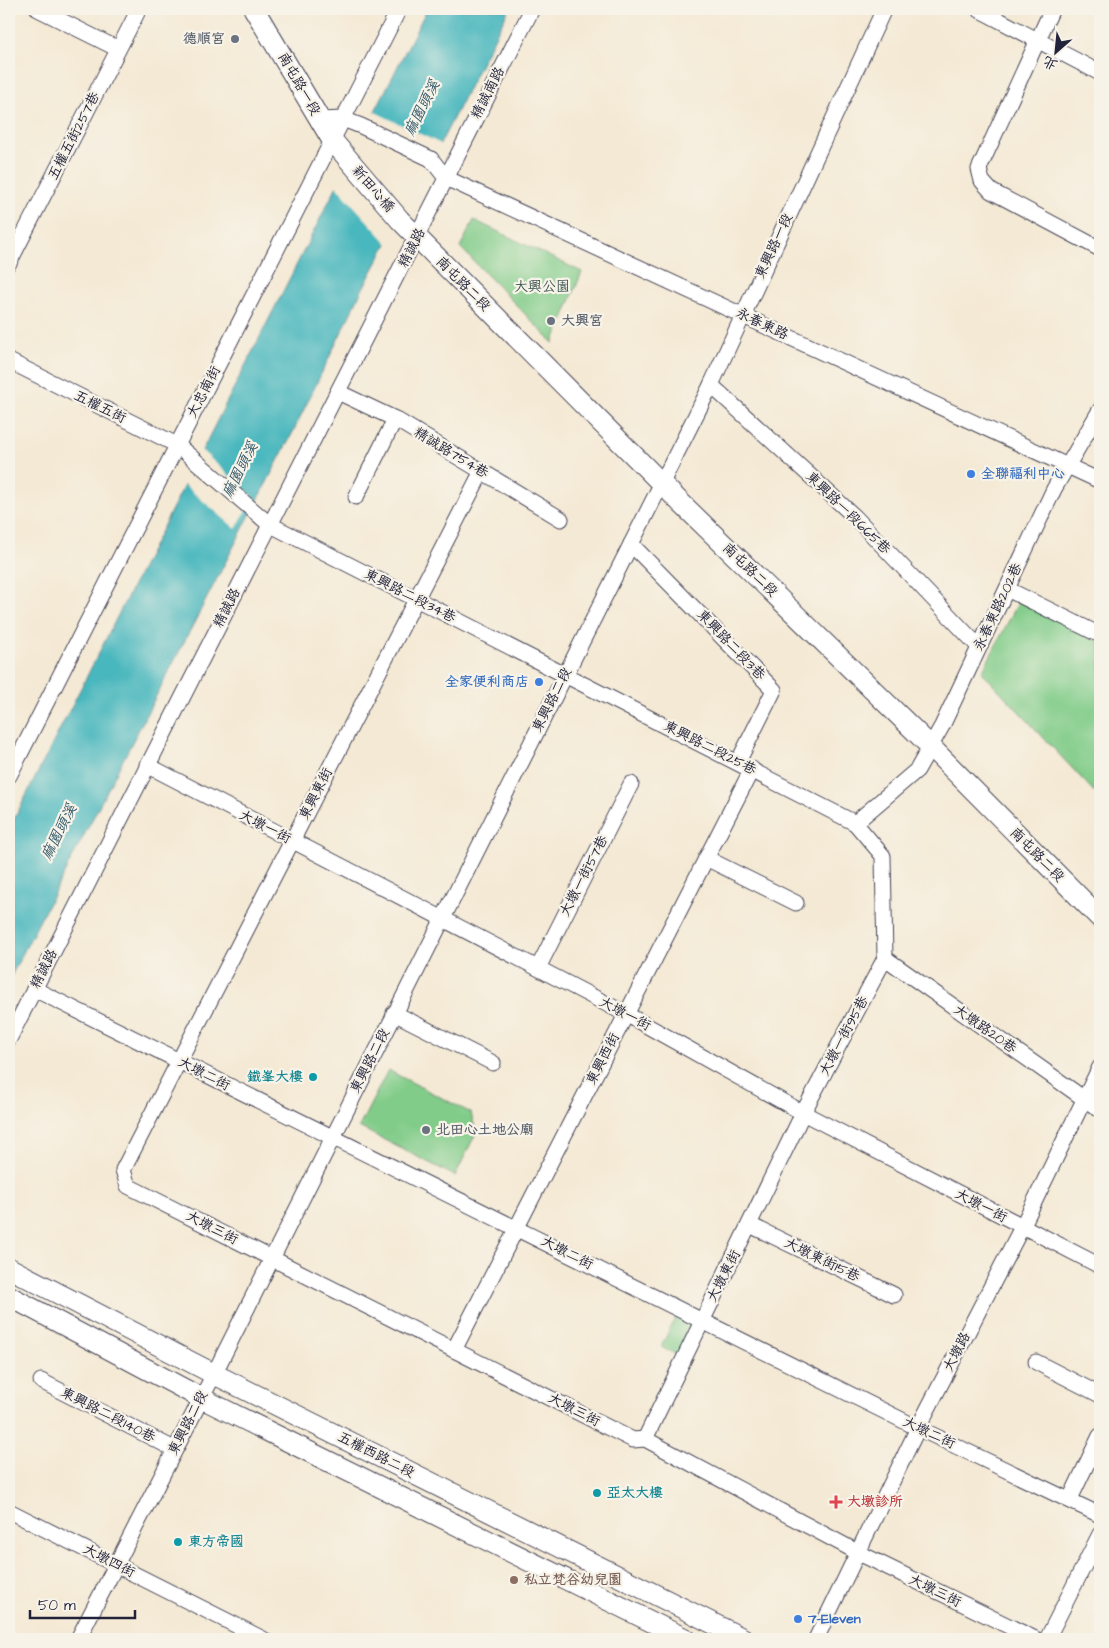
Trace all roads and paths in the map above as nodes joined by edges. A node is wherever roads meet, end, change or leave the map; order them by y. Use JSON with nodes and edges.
{"nodes":[{"id":1,"x":38,"y":9,"type":"edge"},
{"id":2,"x":139,"y":9,"type":"edge"},
{"id":3,"x":254,"y":9,"type":"edge"},
{"id":4,"x":400,"y":9,"type":"edge"},
{"id":5,"x":532,"y":9,"type":"edge"},
{"id":6,"x":884,"y":9,"type":"edge"},
{"id":7,"x":978,"y":9,"type":"edge"},
{"id":8,"x":1052,"y":9,"type":"edge"},
{"id":9,"x":1038,"y":40,"type":"junction"},
{"id":10,"x":118,"y":50,"type":"junction"},
{"id":11,"x":1100,"y":73,"type":"edge"},
{"id":12,"x":343,"y":119,"type":"junction"},
{"id":13,"x":320,"y":120,"type":"junction"},
{"id":14,"x":332,"y":140,"type":"junction"},
{"id":15,"x":345,"y":158,"type":"joint"},
{"id":16,"x":446,"y":178,"type":"junction"},
{"id":17,"x":400,"y":220,"type":"joint"},
{"id":18,"x":417,"y":238,"type":"junction"},
{"id":19,"x":1100,"y":249,"type":"edge"},
{"id":20,"x":9,"y":263,"type":"edge"},
{"id":21,"x":742,"y":315,"type":"junction"},
{"id":22,"x":9,"y":362,"type":"edge"},
{"id":23,"x":711,"y":384,"type":"junction"},
{"id":24,"x":338,"y":392,"type":"junction"},
{"id":25,"x":1100,"y":410,"type":"edge"},
{"id":26,"x":395,"y":420,"type":"junction"},
{"id":27,"x":177,"y":445,"type":"junction"},
{"id":28,"x":1067,"y":466,"type":"junction"},
{"id":29,"x":482,"y":472,"type":"junction"},
{"id":30,"x":1100,"y":481,"type":"edge"},
{"id":31,"x":661,"y":482,"type":"junction"},
{"id":32,"x":356,"y":497,"type":"dead end"},
{"id":33,"x":257,"y":514,"type":"joint"},
{"id":34,"x":561,"y":519,"type":"dead end"},
{"id":35,"x":269,"y":524,"type":"junction"},
{"id":36,"x":631,"y":544,"type":"junction"},
{"id":37,"x":1007,"y":589,"type":"junction"},
{"id":38,"x":416,"y":599,"type":"junction"},
{"id":39,"x":1100,"y":635,"type":"edge"},
{"id":40,"x":979,"y":648,"type":"junction"},
{"id":41,"x":565,"y":676,"type":"junction"},
{"id":42,"x":930,"y":748,"type":"junction"},
{"id":43,"x":147,"y":765,"type":"junction"},
{"id":44,"x":745,"y":766,"type":"junction"},
{"id":45,"x":9,"y":776,"type":"edge"},
{"id":46,"x":631,"y":784,"type":"dead end"},
{"id":47,"x":855,"y":823,"type":"junction"},
{"id":48,"x":292,"y":841,"type":"junction"},
{"id":49,"x":706,"y":858,"type":"junction"},
{"id":50,"x":796,"y":903,"type":"dead end"},
{"id":51,"x":441,"y":918,"type":"junction"},
{"id":52,"x":1100,"y":918,"type":"edge"},
{"id":53,"x":885,"y":958,"type":"junction"},
{"id":54,"x":538,"y":968,"type":"junction"},
{"id":55,"x":34,"y":989,"type":"junction"},
{"id":56,"x":394,"y":1013,"type":"junction"},
{"id":57,"x":626,"y":1014,"type":"junction"},
{"id":58,"x":9,"y":1039,"type":"edge"},
{"id":59,"x":178,"y":1061,"type":"junction"},
{"id":60,"x":493,"y":1063,"type":"dead end"},
{"id":61,"x":1100,"y":1066,"type":"edge"},
{"id":62,"x":1084,"y":1099,"type":"junction"},
{"id":63,"x":1100,"y":1110,"type":"edge"},
{"id":64,"x":803,"y":1113,"type":"junction"},
{"id":65,"x":332,"y":1138,"type":"junction"},
{"id":66,"x":123,"y":1170,"type":"joint"},
{"id":67,"x":750,"y":1225,"type":"junction"},
{"id":68,"x":516,"y":1227,"type":"junction"},
{"id":69,"x":1022,"y":1227,"type":"junction"},
{"id":70,"x":272,"y":1258,"type":"junction"},
{"id":71,"x":1100,"y":1266,"type":"edge"},
{"id":72,"x":9,"y":1268,"type":"edge"},
{"id":73,"x":9,"y":1296,"type":"edge"},
{"id":74,"x":894,"y":1296,"type":"dead end"},
{"id":75,"x":701,"y":1321,"type":"junction"},
{"id":76,"x":454,"y":1350,"type":"junction"},
{"id":77,"x":1036,"y":1362,"type":"dead end"},
{"id":78,"x":214,"y":1374,"type":"junction"},
{"id":79,"x":41,"y":1382,"type":"dead end"},
{"id":80,"x":1100,"y":1395,"type":"edge"},
{"id":81,"x":201,"y":1398,"type":"junction"},
{"id":82,"x":918,"y":1428,"type":"junction"},
{"id":83,"x":1100,"y":1436,"type":"edge"},
{"id":84,"x":644,"y":1438,"type":"junction"},
{"id":85,"x":174,"y":1449,"type":"junction"},
{"id":86,"x":1070,"y":1500,"type":"junction"},
{"id":87,"x":9,"y":1511,"type":"edge"},
{"id":88,"x":1100,"y":1515,"type":"edge"},
{"id":89,"x":1100,"y":1534,"type":"edge"},
{"id":90,"x":859,"y":1553,"type":"junction"},
{"id":91,"x":116,"y":1565,"type":"junction"},
{"id":92,"x":78,"y":1639,"type":"edge"},
{"id":93,"x":263,"y":1639,"type":"edge"},
{"id":94,"x":686,"y":1639,"type":"edge"},
{"id":95,"x":744,"y":1639,"type":"edge"},
{"id":96,"x":816,"y":1639,"type":"edge"},
{"id":97,"x":1034,"y":1639,"type":"edge"},
{"id":98,"x":1047,"y":1639,"type":"edge"}],
"edges":[{"from":1,"to":10,"type":"street"},
{"from":2,"to":10,"type":"street","name":"五權五街257巷"},
{"from":3,"to":13,"type":"main road","name":"南屯路一段"},
{"from":4,"to":12,"type":"street","name":"大忠南街"},
{"from":5,"to":16,"type":"street","name":"精誠南路"},
{"from":6,"to":21,"type":"street","name":"東興路一段"},
{"from":7,"to":9,"type":"street"},
{"from":8,"to":9,"type":"street"},
{"from":9,"to":11,"type":"street"},
{"from":9,"to":19,"type":"street"},
{"from":10,"to":20,"type":"street","name":"五權五街257巷"},
{"from":12,"to":13,"type":"street"},
{"from":12,"to":14,"type":"street","name":"大忠南街"},
{"from":12,"to":16,"type":"street","name":"永春東路"},
{"from":13,"to":14,"type":"main road","name":"南屯路一段"},
{"from":14,"to":15,"type":"main road","name":"南屯路一段"},
{"from":14,"to":27,"type":"street","name":"大忠南街"},
{"from":15,"to":17,"type":"main road","name":"新田心橋"},
{"from":16,"to":18,"type":"street","name":"精誠路"},
{"from":16,"to":21,"type":"street","name":"永春東路"},
{"from":17,"to":18,"type":"main road","name":"南屯路二段"},
{"from":18,"to":24,"type":"street","name":"精誠路"},
{"from":18,"to":31,"type":"main road","name":"南屯路二段"},
{"from":21,"to":23,"type":"street","name":"東興路一段"},
{"from":21,"to":28,"type":"street","name":"永春東路"},
{"from":22,"to":27,"type":"street","name":"五權五街"},
{"from":23,"to":31,"type":"street","name":"東興路一段"},
{"from":23,"to":40,"type":"street","name":"東興路一段665巷"},
{"from":24,"to":26,"type":"street","name":"精誠路754巷"},
{"from":24,"to":35,"type":"street","name":"精誠路"},
{"from":25,"to":28,"type":"street","name":"永春東路202巷"},
{"from":26,"to":29,"type":"street","name":"精誠路754巷"},
{"from":26,"to":32,"type":"street"},
{"from":27,"to":33,"type":"street","name":"五權五街"},
{"from":27,"to":45,"type":"street","name":"大忠南街"},
{"from":28,"to":30,"type":"street","name":"永春東路"},
{"from":28,"to":37,"type":"street","name":"永春東路202巷"},
{"from":29,"to":34,"type":"street","name":"精誠路754巷"},
{"from":29,"to":38,"type":"street","name":"東興東街"},
{"from":31,"to":36,"type":"street","name":"東興路二段"},
{"from":31,"to":42,"type":"main road","name":"南屯路二段"},
{"from":33,"to":35,"type":"street","name":"東興路二段34巷"},
{"from":35,"to":38,"type":"street","name":"東興路二段34巷"},
{"from":35,"to":43,"type":"street","name":"精誠路"},
{"from":36,"to":41,"type":"street","name":"東興路二段"},
{"from":36,"to":44,"type":"street","name":"東興路二段3巷"},
{"from":37,"to":39,"type":"street"},
{"from":37,"to":40,"type":"street","name":"永春東路202巷"},
{"from":38,"to":41,"type":"street","name":"東興路二段34巷"},
{"from":38,"to":48,"type":"street","name":"東興東街"},
{"from":40,"to":42,"type":"street","name":"永春東路202巷"},
{"from":41,"to":44,"type":"street","name":"東興路二段25巷"},
{"from":41,"to":51,"type":"street","name":"東興路二段"},
{"from":42,"to":47,"type":"street","name":"永春東路202巷"},
{"from":42,"to":52,"type":"main road","name":"南屯路二段"},
{"from":43,"to":48,"type":"street","name":"大墩一街"},
{"from":43,"to":55,"type":"street","name":"精誠路"},
{"from":44,"to":47,"type":"street","name":"東興路二段25巷"},
{"from":44,"to":49,"type":"street","name":"東興西街"},
{"from":46,"to":54,"type":"street","name":"大墩一街57巷"},
{"from":47,"to":53,"type":"street"},
{"from":48,"to":51,"type":"street","name":"大墩一街"},
{"from":48,"to":59,"type":"street","name":"東興東街"},
{"from":49,"to":50,"type":"street"},
{"from":49,"to":57,"type":"street","name":"東興西街"},
{"from":51,"to":54,"type":"street","name":"大墩一街"},
{"from":51,"to":56,"type":"street","name":"東興路二段"},
{"from":53,"to":62,"type":"street","name":"大墩路20巷"},
{"from":53,"to":64,"type":"street","name":"大墩一街95巷"},
{"from":54,"to":57,"type":"street","name":"大墩一街"},
{"from":55,"to":58,"type":"street","name":"精誠路"},
{"from":55,"to":59,"type":"street","name":"大墩二街"},
{"from":56,"to":60,"type":"street"},
{"from":56,"to":65,"type":"street","name":"東興路二段"},
{"from":57,"to":64,"type":"street","name":"大墩一街"},
{"from":57,"to":68,"type":"street","name":"東興西街"},
{"from":59,"to":65,"type":"street","name":"大墩二街"},
{"from":59,"to":66,"type":"street","name":"東興東街"},
{"from":61,"to":62,"type":"street","name":"大墩路"},
{"from":62,"to":63,"type":"street","name":"大墩路20巷"},
{"from":62,"to":69,"type":"street","name":"大墩路"},
{"from":64,"to":67,"type":"street","name":"大墩東街"},
{"from":64,"to":69,"type":"street","name":"大墩一街"},
{"from":65,"to":68,"type":"street","name":"大墩二街"},
{"from":65,"to":70,"type":"street","name":"東興路二段"},
{"from":66,"to":70,"type":"street","name":"大墩三街"},
{"from":67,"to":74,"type":"street","name":"大墩東街15巷"},
{"from":67,"to":75,"type":"street","name":"大墩東街"},
{"from":68,"to":75,"type":"street","name":"大墩二街"},
{"from":68,"to":76,"type":"street","name":"東興西街"},
{"from":69,"to":71,"type":"street","name":"大墩一街"},
{"from":69,"to":82,"type":"street","name":"大墩路"},
{"from":70,"to":76,"type":"street","name":"大墩三街"},
{"from":70,"to":78,"type":"street","name":"東興路二段"},
{"from":72,"to":78,"type":"main road","name":"五權西路二段"},
{"from":73,"to":81,"type":"main road","name":"五權西路二段"},
{"from":75,"to":82,"type":"street","name":"大墩二街"},
{"from":75,"to":84,"type":"street","name":"大墩東街"},
{"from":76,"to":84,"type":"street","name":"大墩三街"},
{"from":77,"to":80,"type":"street"},
{"from":78,"to":81,"type":"street","name":"東興路二段"},
{"from":78,"to":95,"type":"main road","name":"五權西路二段"},
{"from":79,"to":85,"type":"street","name":"東興路二段140巷"},
{"from":81,"to":85,"type":"street","name":"東興路二段"},
{"from":81,"to":94,"type":"main road","name":"五權西路二段"},
{"from":82,"to":86,"type":"street","name":"大墩二街"},
{"from":82,"to":90,"type":"street","name":"大墩路"},
{"from":83,"to":86,"type":"street"},
{"from":84,"to":90,"type":"street","name":"大墩三街"},
{"from":85,"to":91,"type":"street","name":"東興路二段"},
{"from":86,"to":88,"type":"street","name":"大墩二街"},
{"from":87,"to":91,"type":"street","name":"大墩四街"},
{"from":89,"to":98,"type":"street"},
{"from":90,"to":96,"type":"street","name":"大墩路"},
{"from":90,"to":97,"type":"street","name":"大墩三街"},
{"from":91,"to":92,"type":"street","name":"東興路二段"},
{"from":91,"to":93,"type":"street","name":"大墩四街"}]}
